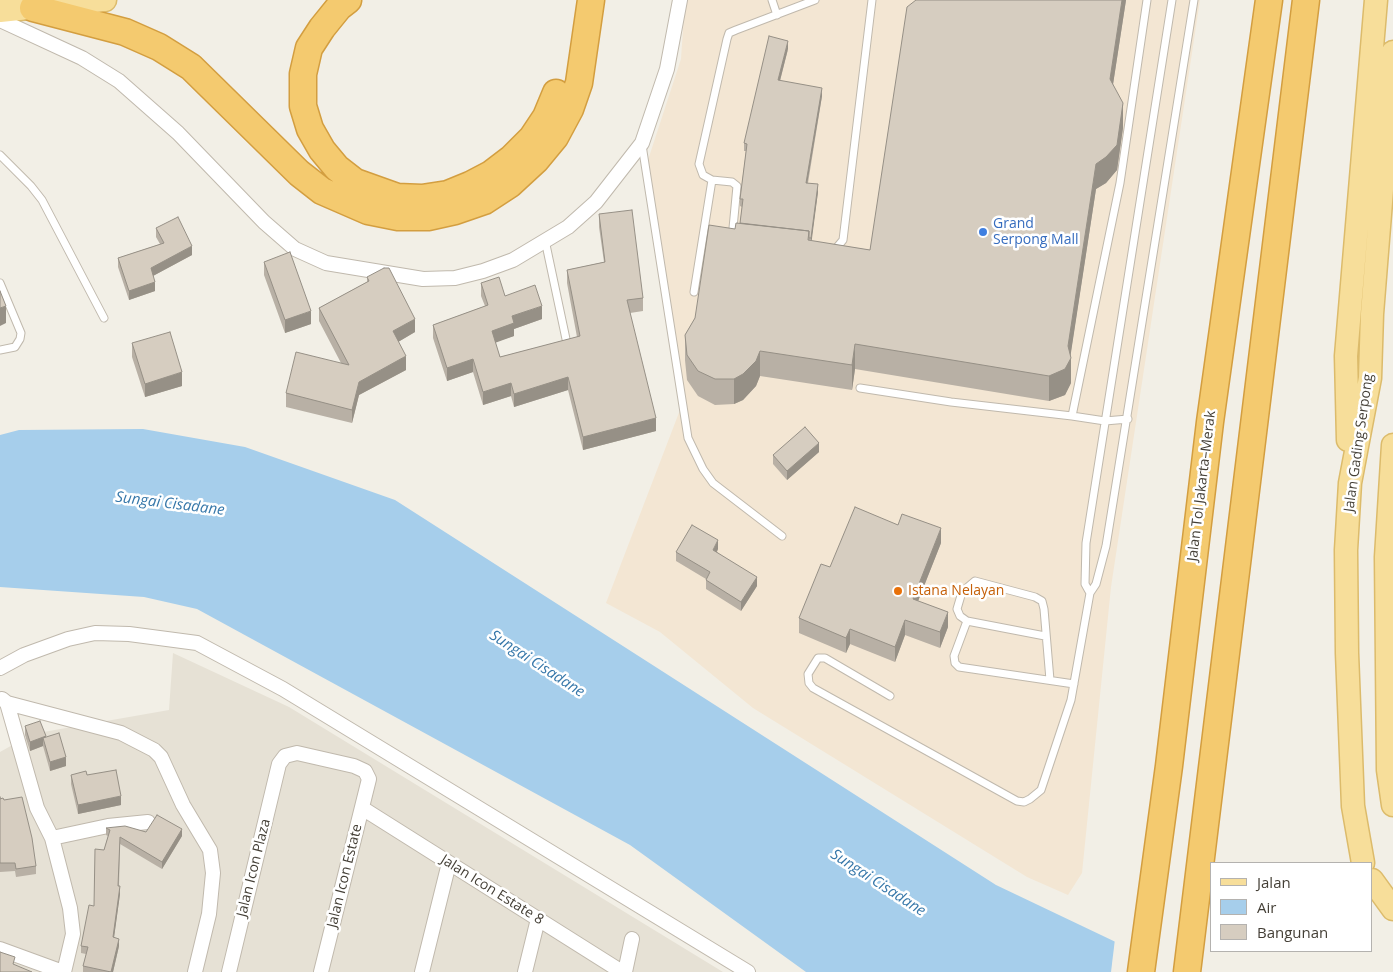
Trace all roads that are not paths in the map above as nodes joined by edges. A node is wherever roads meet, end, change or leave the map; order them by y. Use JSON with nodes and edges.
{"nodes":[{"id":1,"x":105,"y":0,"type":"edge"},
{"id":2,"x":348,"y":0,"type":"edge"},
{"id":3,"x":573,"y":0,"type":"edge"},
{"id":4,"x":591,"y":0,"type":"edge"},
{"id":5,"x":680,"y":0,"type":"edge"},
{"id":6,"x":772,"y":0,"type":"edge"},
{"id":7,"x":815,"y":0,"type":"edge"},
{"id":8,"x":872,"y":0,"type":"edge"},
{"id":9,"x":1147,"y":0,"type":"edge"},
{"id":10,"x":1172,"y":0,"type":"edge"},
{"id":11,"x":1194,"y":0,"type":"edge"},
{"id":12,"x":1268,"y":0,"type":"edge"},
{"id":13,"x":1306,"y":0,"type":"edge"},
{"id":14,"x":1376,"y":0,"type":"edge"},
{"id":15,"x":801,"y":3,"type":"edge"},
{"id":16,"x":33,"y":8,"type":"junction"},
{"id":17,"x":0,"y":11,"type":"edge"},
{"id":18,"x":778,"y":15,"type":"junction"},
{"id":19,"x":0,"y":20,"type":"edge"},
{"id":20,"x":1393,"y":52,"type":"edge"},
{"id":21,"x":642,"y":143,"type":"junction"},
{"id":22,"x":0,"y":155,"type":"edge"},
{"id":23,"x":712,"y":180,"type":"junction"},
{"id":24,"x":545,"y":240,"type":"junction"},
{"id":25,"x":738,"y":243,"type":"edge"},
{"id":26,"x":821,"y":252,"type":"edge"},
{"id":27,"x":0,"y":283,"type":"edge"},
{"id":28,"x":694,"y":292,"type":"dead end"},
{"id":29,"x":104,"y":318,"type":"dead end"},
{"id":30,"x":566,"y":339,"type":"edge"},
{"id":31,"x":0,"y":350,"type":"edge"},
{"id":32,"x":860,"y":388,"type":"dead end"},
{"id":33,"x":1072,"y":416,"type":"junction"},
{"id":34,"x":1128,"y":419,"type":"junction"},
{"id":35,"x":1105,"y":421,"type":"junction"},
{"id":36,"x":1393,"y":446,"type":"edge"},
{"id":37,"x":1350,"y":483,"type":"junction"},
{"id":38,"x":782,"y":536,"type":"dead end"},
{"id":39,"x":1389,"y":549,"type":"edge"},
{"id":40,"x":1090,"y":593,"type":"junction"},
{"id":41,"x":967,"y":621,"type":"junction"},
{"id":42,"x":1046,"y":636,"type":"junction"},
{"id":43,"x":0,"y":668,"type":"edge"},
{"id":44,"x":1050,"y":680,"type":"junction"},
{"id":45,"x":1074,"y":684,"type":"junction"},
{"id":46,"x":890,"y":696,"type":"dead end"},
{"id":47,"x":3,"y":700,"type":"edge"},
{"id":48,"x":279,"y":764,"type":"joint"},
{"id":49,"x":1393,"y":805,"type":"edge"},
{"id":50,"x":362,"y":808,"type":"junction"},
{"id":51,"x":148,"y":822,"type":"dead end"},
{"id":52,"x":52,"y":838,"type":"junction"},
{"id":53,"x":1363,"y":862,"type":"edge"},
{"id":54,"x":448,"y":863,"type":"junction"},
{"id":55,"x":1373,"y":881,"type":"edge"},
{"id":56,"x":1393,"y":909,"type":"edge"},
{"id":57,"x":538,"y":919,"type":"junction"},
{"id":58,"x":632,"y":939,"type":"dead end"},
{"id":59,"x":0,"y":949,"type":"edge"},
{"id":60,"x":64,"y":972,"type":"edge"},
{"id":61,"x":195,"y":972,"type":"edge"},
{"id":62,"x":229,"y":972,"type":"edge"},
{"id":63,"x":321,"y":972,"type":"edge"},
{"id":64,"x":422,"y":972,"type":"edge"},
{"id":65,"x":525,"y":972,"type":"edge"},
{"id":66,"x":623,"y":972,"type":"edge"},
{"id":67,"x":748,"y":972,"type":"edge"},
{"id":68,"x":1141,"y":972,"type":"edge"},
{"id":69,"x":1187,"y":972,"type":"edge"}],
"edges":[{"from":1,"to":16,"type":"main road"},
{"from":2,"to":3,"type":"highway"},
{"from":4,"to":16,"type":"highway"},
{"from":5,"to":21,"type":"street"},
{"from":6,"to":18,"type":"lane"},
{"from":7,"to":15,"type":"lane"},
{"from":8,"to":26,"type":"lane"},
{"from":9,"to":33,"type":"lane"},
{"from":10,"to":35,"type":"lane"},
{"from":11,"to":34,"type":"lane"},
{"from":12,"to":68,"type":"highway","name":"Jalan Tol Jakarta–Merak"},
{"from":13,"to":69,"type":"highway"},
{"from":14,"to":37,"type":"main road"},
{"from":15,"to":18,"type":"lane"},
{"from":16,"to":17,"type":"main road"},
{"from":18,"to":23,"type":"lane"},
{"from":19,"to":24,"type":"street"},
{"from":20,"to":37,"type":"main road","name":"Jalan Gading Serpong"},
{"from":21,"to":24,"type":"street"},
{"from":21,"to":38,"type":"lane"},
{"from":22,"to":29,"type":"lane"},
{"from":23,"to":25,"type":"lane"},
{"from":23,"to":28,"type":"lane"},
{"from":24,"to":30,"type":"lane"},
{"from":27,"to":31,"type":"lane"},
{"from":32,"to":33,"type":"lane"},
{"from":33,"to":35,"type":"lane"},
{"from":34,"to":35,"type":"lane"},
{"from":34,"to":40,"type":"lane"},
{"from":35,"to":40,"type":"lane"},
{"from":36,"to":39,"type":"main road"},
{"from":37,"to":53,"type":"main road","name":"Jalan Gading Serpong"},
{"from":39,"to":49,"type":"main road"},
{"from":40,"to":45,"type":"lane"},
{"from":41,"to":42,"type":"lane"},
{"from":41,"to":42,"type":"lane"},
{"from":41,"to":44,"type":"lane"},
{"from":42,"to":44,"type":"lane"},
{"from":43,"to":67,"type":"street"},
{"from":44,"to":45,"type":"lane"},
{"from":45,"to":46,"type":"lane"},
{"from":47,"to":52,"type":"street"},
{"from":47,"to":61,"type":"street"},
{"from":48,"to":50,"type":"street","name":"Jalan Icon Estate"},
{"from":48,"to":62,"type":"street","name":"Jalan Icon Plaza"},
{"from":50,"to":54,"type":"street","name":"Jalan Icon Estate 8"},
{"from":50,"to":63,"type":"street","name":"Jalan Icon Estate"},
{"from":51,"to":52,"type":"street"},
{"from":52,"to":60,"type":"street"},
{"from":54,"to":57,"type":"street","name":"Jalan Icon Estate 8"},
{"from":54,"to":64,"type":"street"},
{"from":55,"to":56,"type":"main road"},
{"from":57,"to":65,"type":"street"},
{"from":57,"to":66,"type":"street","name":"Jalan Icon Estate 8"},
{"from":58,"to":66,"type":"street"},
{"from":59,"to":60,"type":"street"}]}
